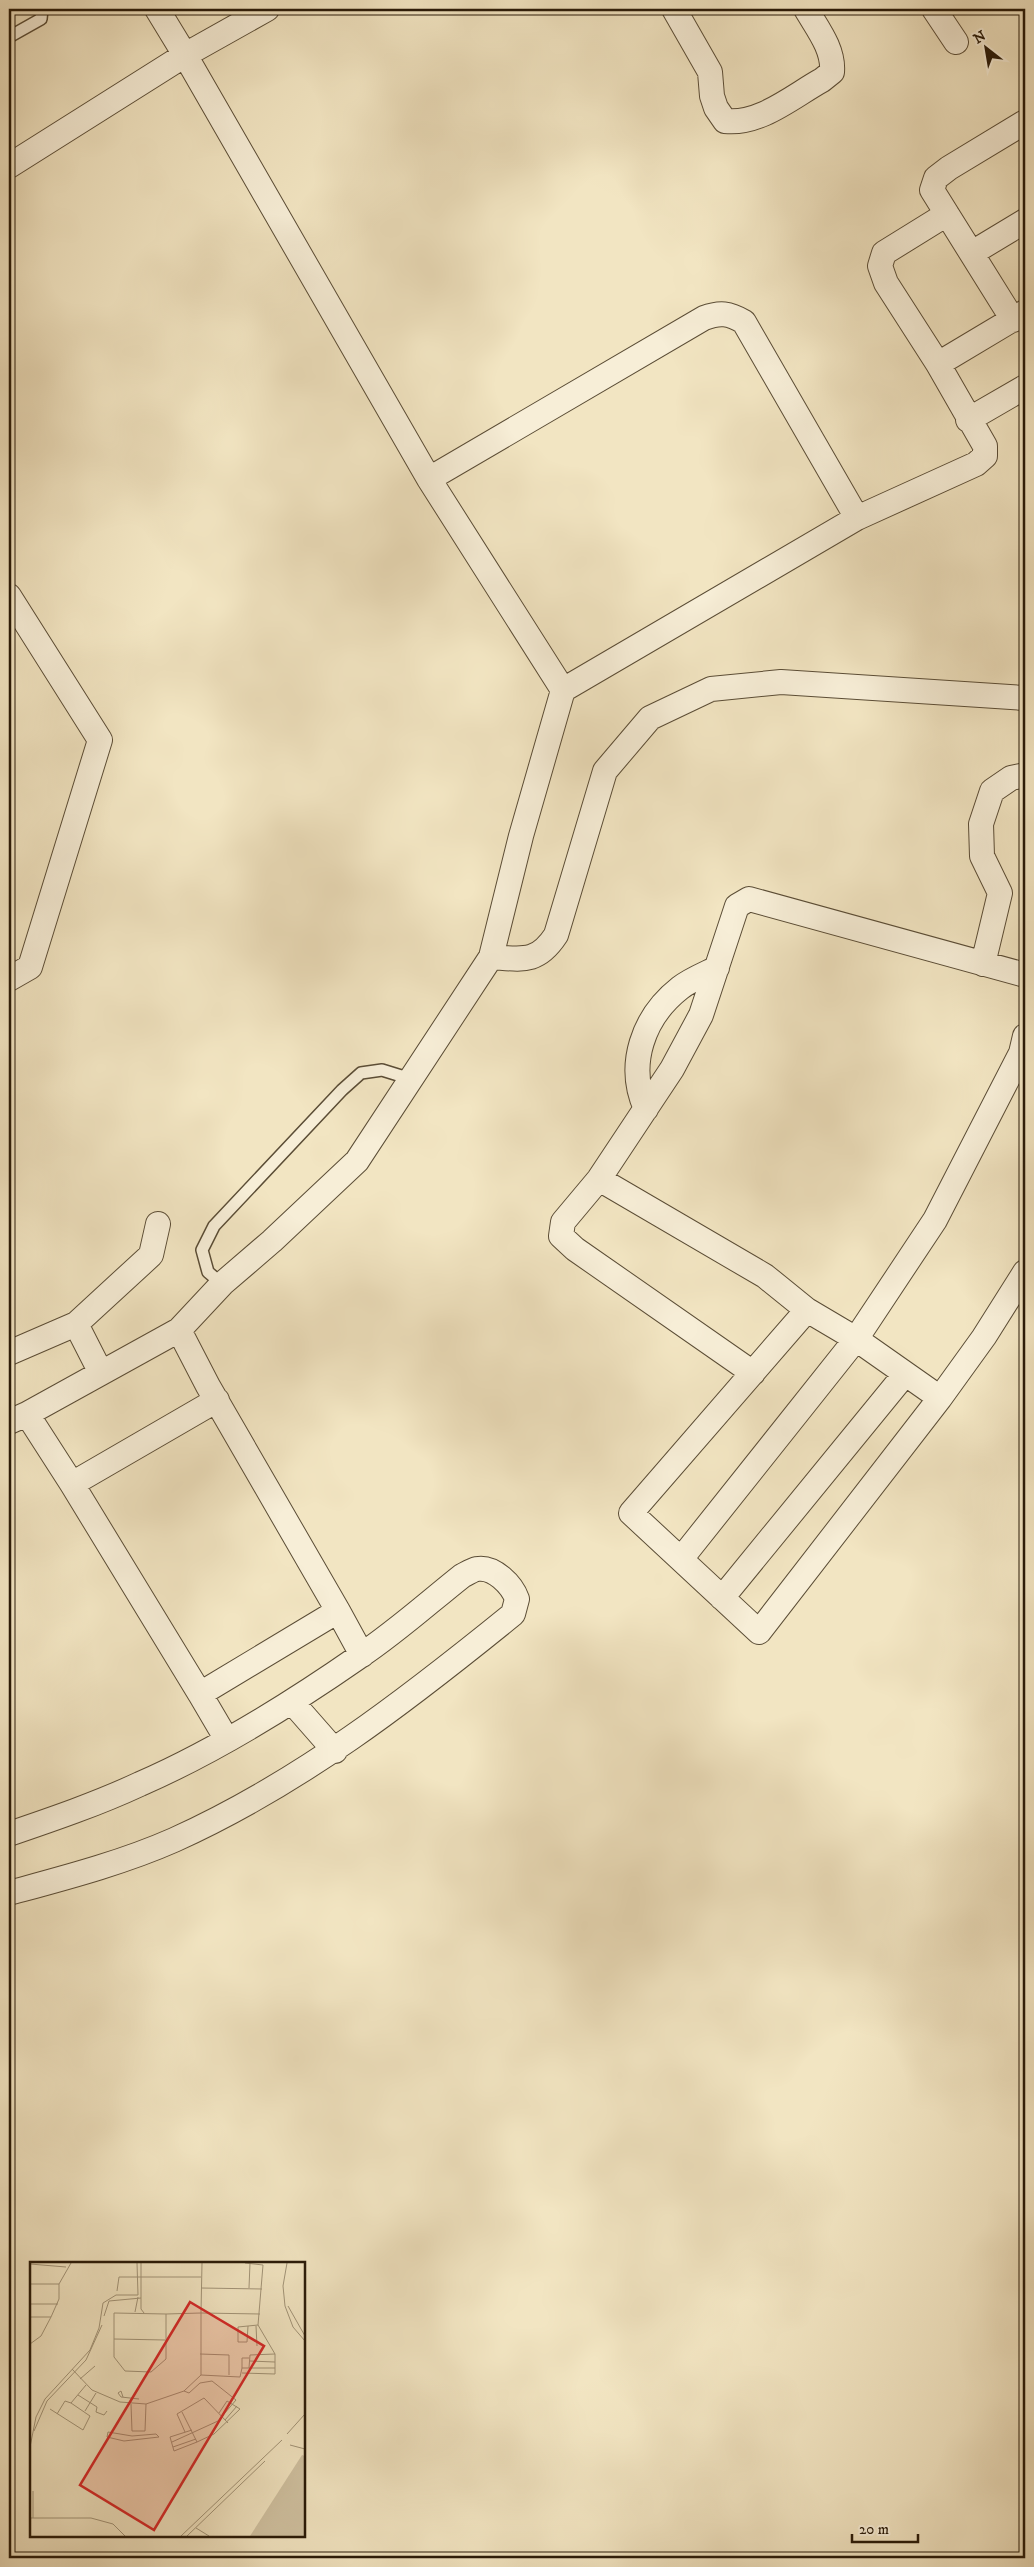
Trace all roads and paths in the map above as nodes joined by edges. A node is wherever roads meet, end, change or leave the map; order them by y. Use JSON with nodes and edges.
{"nodes":[{"id":1,"x":42,"y":9,"type":"edge"},
{"id":2,"x":157,"y":9,"type":"edge"},
{"id":3,"x":267,"y":9,"type":"edge"},
{"id":4,"x":674,"y":9,"type":"edge"},
{"id":5,"x":806,"y":9,"type":"edge"},
{"id":6,"x":934,"y":9,"type":"edge"},
{"id":7,"x":9,"y":37,"type":"edge"},
{"id":8,"x":956,"y":42,"type":"dead end"},
{"id":9,"x":185,"y":55,"type":"junction"},
{"id":10,"x":1025,"y":122,"type":"edge"},
{"id":11,"x":9,"y":166,"type":"edge"},
{"id":12,"x":947,"y":214,"type":"junction"},
{"id":13,"x":1025,"y":221,"type":"edge"},
{"id":14,"x":972,"y":253,"type":"junction"},
{"id":15,"x":1019,"y":316,"type":"edge"},
{"id":16,"x":938,"y":364,"type":"junction"},
{"id":17,"x":1025,"y":387,"type":"edge"},
{"id":18,"x":968,"y":420,"type":"junction"},
{"id":19,"x":429,"y":479,"type":"junction"},
{"id":20,"x":857,"y":518,"type":"junction"},
{"id":21,"x":9,"y":596,"type":"edge"},
{"id":22,"x":563,"y":690,"type":"junction"},
{"id":23,"x":1025,"y":698,"type":"edge"},
{"id":24,"x":1025,"y":775,"type":"edge"},
{"id":25,"x":491,"y":957,"type":"junction"},
{"id":26,"x":983,"y":964,"type":"junction"},
{"id":27,"x":717,"y":968,"type":"junction"},
{"id":28,"x":1025,"y":975,"type":"edge"},
{"id":29,"x":9,"y":979,"type":"edge"},
{"id":30,"x":1025,"y":1036,"type":"edge"},
{"id":31,"x":411,"y":1079,"type":"junction"},
{"id":32,"x":646,"y":1109,"type":"junction"},
{"id":33,"x":599,"y":1180,"type":"junction"},
{"id":34,"x":158,"y":1224,"type":"dead end"},
{"id":35,"x":1025,"y":1272,"type":"edge"},
{"id":36,"x":222,"y":1284,"type":"junction"},
{"id":37,"x":807,"y":1310,"type":"junction"},
{"id":38,"x":76,"y":1324,"type":"junction"},
{"id":39,"x":179,"y":1330,"type":"junction"},
{"id":40,"x":856,"y":1339,"type":"junction"},
{"id":41,"x":9,"y":1353,"type":"edge"},
{"id":42,"x":102,"y":1373,"type":"junction"},
{"id":43,"x":753,"y":1373,"type":"junction"},
{"id":44,"x":905,"y":1374,"type":"junction"},
{"id":45,"x":940,"y":1398,"type":"junction"},
{"id":46,"x":217,"y":1400,"type":"junction"},
{"id":47,"x":18,"y":1418,"type":"edge"},
{"id":48,"x":72,"y":1484,"type":"junction"},
{"id":49,"x":681,"y":1559,"type":"junction"},
{"id":50,"x":722,"y":1598,"type":"junction"},
{"id":51,"x":338,"y":1611,"type":"junction"},
{"id":52,"x":362,"y":1655,"type":"junction"},
{"id":53,"x":200,"y":1694,"type":"junction"},
{"id":54,"x":292,"y":1702,"type":"junction"},
{"id":55,"x":227,"y":1740,"type":"junction"},
{"id":56,"x":335,"y":1751,"type":"junction"},
{"id":57,"x":9,"y":1834,"type":"edge"},
{"id":58,"x":9,"y":1893,"type":"edge"}],
"edges":[{"from":1,"to":7,"type":"lane"},
{"from":2,"to":9,"type":"street"},
{"from":3,"to":9,"type":"street"},
{"from":4,"to":5,"type":"street"},
{"from":6,"to":8,"type":"street"},
{"from":9,"to":11,"type":"street"},
{"from":9,"to":19,"type":"street"},
{"from":10,"to":12,"type":"street"},
{"from":12,"to":14,"type":"street"},
{"from":12,"to":16,"type":"street"},
{"from":13,"to":14,"type":"street"},
{"from":14,"to":15,"type":"street"},
{"from":15,"to":16,"type":"street"},
{"from":16,"to":18,"type":"street"},
{"from":17,"to":18,"type":"street"},
{"from":18,"to":20,"type":"street"},
{"from":19,"to":20,"type":"street"},
{"from":19,"to":22,"type":"street"},
{"from":20,"to":22,"type":"street"},
{"from":21,"to":29,"type":"street"},
{"from":22,"to":25,"type":"street"},
{"from":23,"to":25,"type":"street"},
{"from":24,"to":26,"type":"street"},
{"from":25,"to":31,"type":"street"},
{"from":26,"to":27,"type":"street"},
{"from":26,"to":28,"type":"street"},
{"from":27,"to":32,"type":"street"},
{"from":27,"to":32,"type":"street"},
{"from":30,"to":40,"type":"street"},
{"from":31,"to":36,"type":"street"},
{"from":31,"to":36,"type":"lane"},
{"from":32,"to":33,"type":"street"},
{"from":33,"to":37,"type":"street"},
{"from":33,"to":43,"type":"street"},
{"from":34,"to":38,"type":"street"},
{"from":35,"to":45,"type":"street"},
{"from":36,"to":39,"type":"street"},
{"from":37,"to":40,"type":"street"},
{"from":37,"to":43,"type":"street"},
{"from":38,"to":41,"type":"street"},
{"from":38,"to":42,"type":"street"},
{"from":39,"to":42,"type":"street"},
{"from":39,"to":46,"type":"street"},
{"from":40,"to":44,"type":"street"},
{"from":40,"to":49,"type":"street"},
{"from":42,"to":47,"type":"street"},
{"from":43,"to":49,"type":"street"},
{"from":44,"to":45,"type":"street"},
{"from":44,"to":50,"type":"street"},
{"from":45,"to":50,"type":"street"},
{"from":46,"to":48,"type":"street"},
{"from":46,"to":51,"type":"street"},
{"from":47,"to":48,"type":"street"},
{"from":48,"to":53,"type":"street"},
{"from":49,"to":50,"type":"street"},
{"from":51,"to":52,"type":"street"},
{"from":51,"to":53,"type":"street"},
{"from":52,"to":54,"type":"street"},
{"from":52,"to":56,"type":"street"},
{"from":53,"to":55,"type":"street"},
{"from":54,"to":55,"type":"street"},
{"from":54,"to":56,"type":"street"},
{"from":55,"to":57,"type":"street"},
{"from":56,"to":58,"type":"street"}]}
